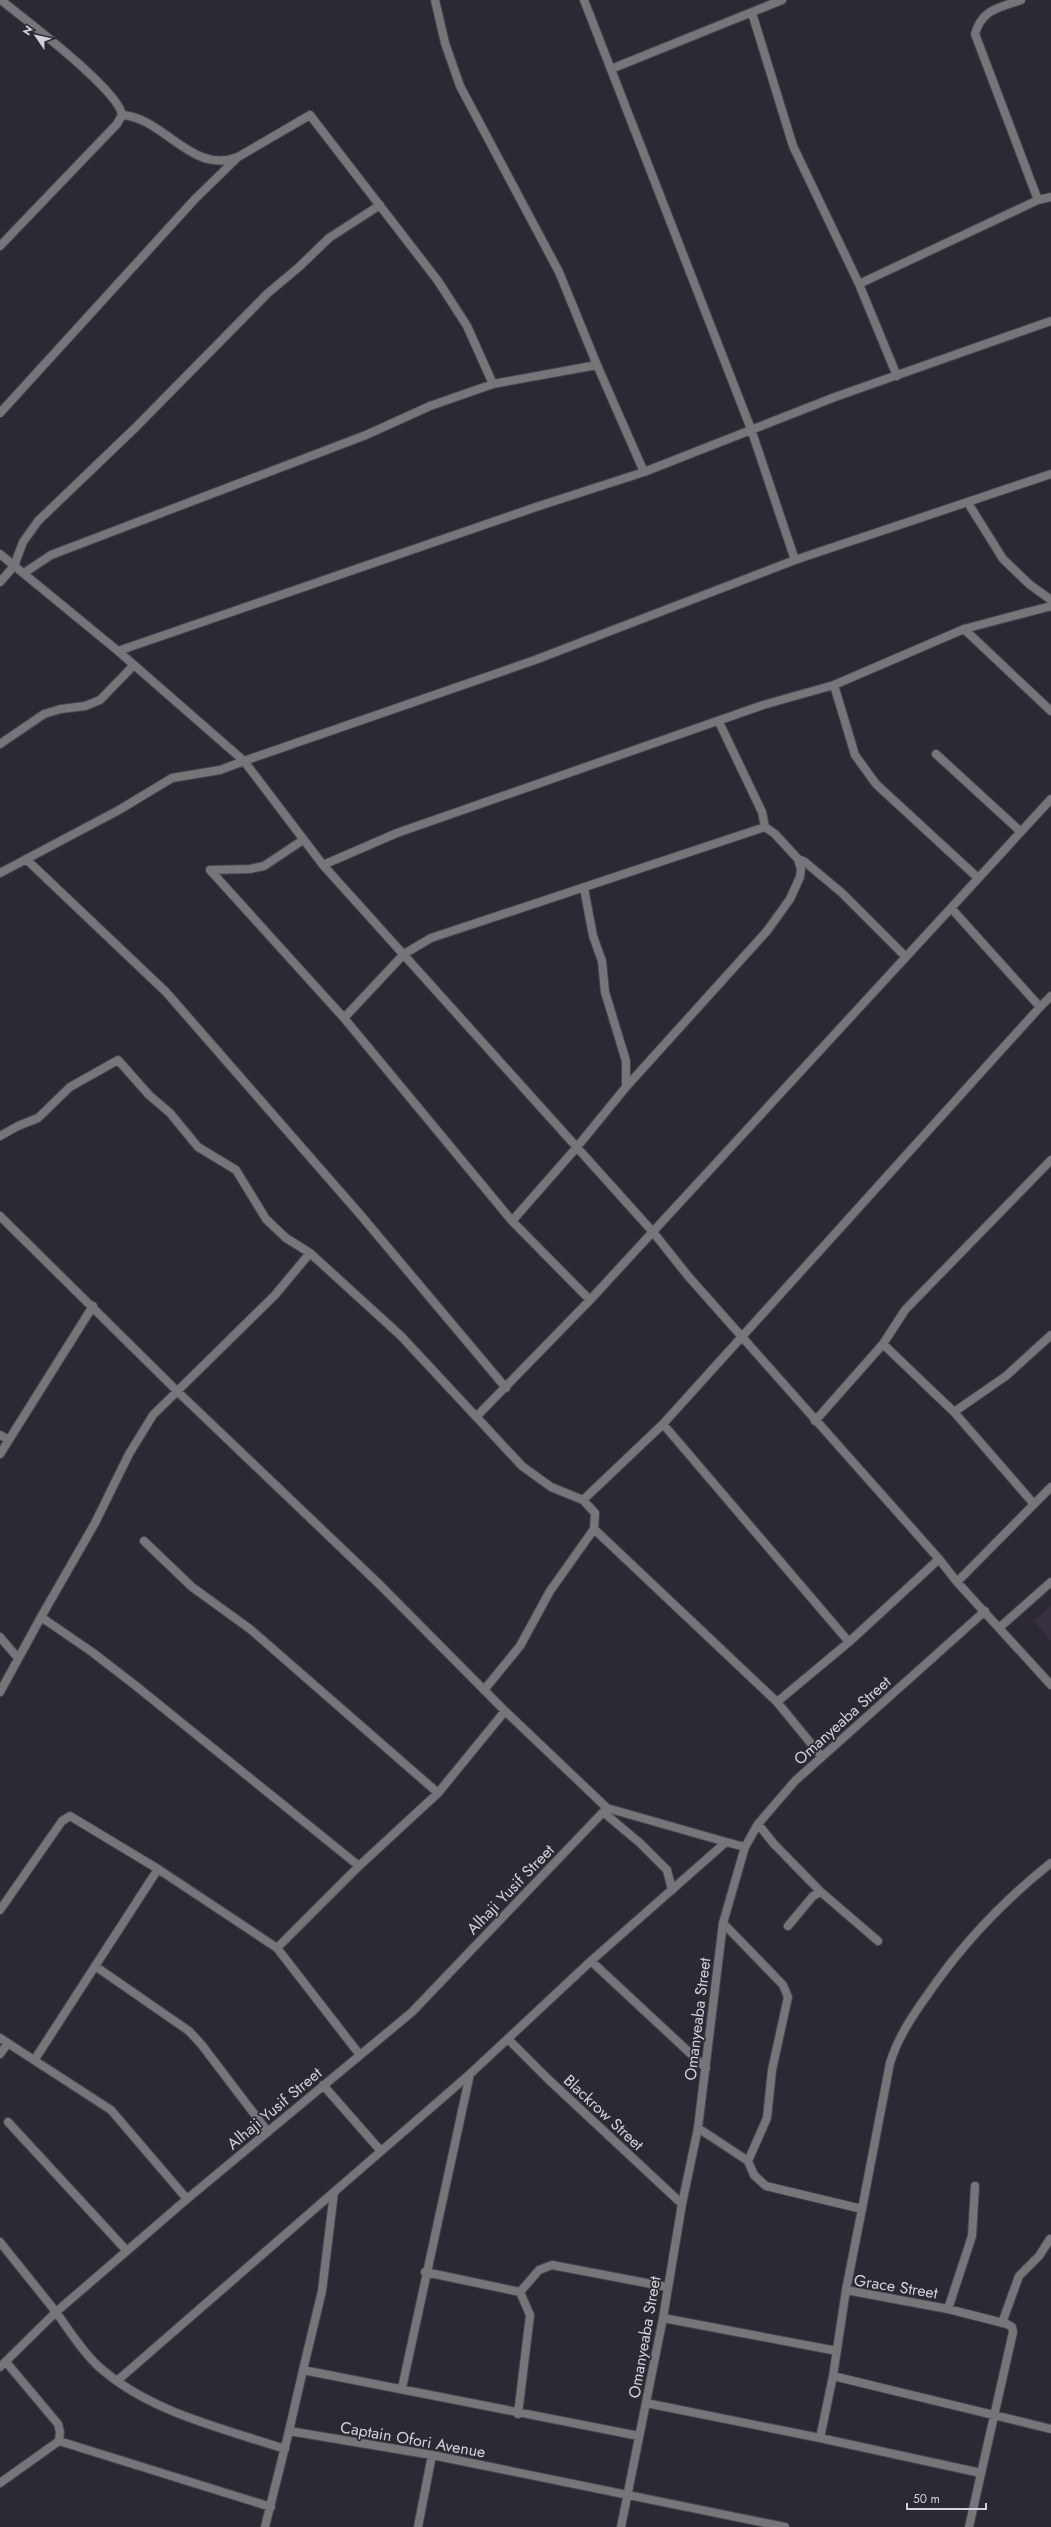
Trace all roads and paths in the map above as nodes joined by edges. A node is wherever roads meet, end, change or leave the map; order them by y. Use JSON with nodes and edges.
{"nodes":[{"id":1,"x":435,"y":0,"type":"edge"},
{"id":2,"x":584,"y":0,"type":"edge"},
{"id":3,"x":782,"y":0,"type":"edge"},
{"id":4,"x":1021,"y":0,"type":"edge"},
{"id":5,"x":1,"y":1,"type":"edge"},
{"id":6,"x":752,"y":12,"type":"junction"},
{"id":7,"x":611,"y":69,"type":"junction"},
{"id":8,"x":122,"y":115,"type":"junction"},
{"id":9,"x":238,"y":157,"type":"junction"},
{"id":10,"x":1051,"y":197,"type":"edge"},
{"id":11,"x":1038,"y":200,"type":"junction"},
{"id":12,"x":380,"y":205,"type":"junction"},
{"id":13,"x":0,"y":246,"type":"edge"},
{"id":14,"x":860,"y":284,"type":"junction"},
{"id":15,"x":1051,"y":321,"type":"edge"},
{"id":16,"x":597,"y":365,"type":"junction"},
{"id":17,"x":897,"y":376,"type":"junction"},
{"id":18,"x":493,"y":384,"type":"junction"},
{"id":19,"x":0,"y":413,"type":"edge"},
{"id":20,"x":750,"y":429,"type":"junction"},
{"id":21,"x":644,"y":472,"type":"junction"},
{"id":22,"x":1051,"y":474,"type":"edge"},
{"id":23,"x":968,"y":502,"type":"junction"},
{"id":24,"x":0,"y":554,"type":"edge"},
{"id":25,"x":794,"y":560,"type":"junction"},
{"id":26,"x":14,"y":566,"type":"junction"},
{"id":27,"x":24,"y":573,"type":"junction"},
{"id":28,"x":0,"y":582,"type":"edge"},
{"id":29,"x":1051,"y":600,"type":"edge"},
{"id":30,"x":1051,"y":606,"type":"edge"},
{"id":31,"x":964,"y":629,"type":"junction"},
{"id":32,"x":118,"y":651,"type":"junction"},
{"id":33,"x":134,"y":665,"type":"junction"},
{"id":34,"x":834,"y":685,"type":"junction"},
{"id":35,"x":1051,"y":711,"type":"edge"},
{"id":36,"x":719,"y":722,"type":"junction"},
{"id":37,"x":0,"y":744,"type":"edge"},
{"id":38,"x":936,"y":754,"type":"dead end"},
{"id":39,"x":244,"y":761,"type":"junction"},
{"id":40,"x":1051,"y":799,"type":"edge"},
{"id":41,"x":764,"y":827,"type":"junction"},
{"id":42,"x":1020,"y":831,"type":"junction"},
{"id":43,"x":303,"y":840,"type":"junction"},
{"id":44,"x":26,"y":859,"type":"junction"},
{"id":45,"x":798,"y":859,"type":"junction"},
{"id":46,"x":323,"y":865,"type":"junction"},
{"id":47,"x":0,"y":873,"type":"edge"},
{"id":48,"x":978,"y":878,"type":"junction"},
{"id":49,"x":584,"y":888,"type":"junction"},
{"id":50,"x":951,"y":908,"type":"junction"},
{"id":51,"x":404,"y":954,"type":"junction"},
{"id":52,"x":905,"y":956,"type":"junction"},
{"id":53,"x":1051,"y":996,"type":"edge"},
{"id":54,"x":1040,"y":1007,"type":"junction"},
{"id":55,"x":344,"y":1018,"type":"junction"},
{"id":56,"x":626,"y":1087,"type":"junction"},
{"id":57,"x":0,"y":1136,"type":"edge"},
{"id":58,"x":577,"y":1148,"type":"junction"},
{"id":59,"x":1051,"y":1160,"type":"edge"},
{"id":60,"x":0,"y":1216,"type":"edge"},
{"id":61,"x":512,"y":1221,"type":"junction"},
{"id":62,"x":653,"y":1232,"type":"junction"},
{"id":63,"x":310,"y":1253,"type":"junction"},
{"id":64,"x":590,"y":1300,"type":"junction"},
{"id":65,"x":93,"y":1306,"type":"junction"},
{"id":66,"x":1051,"y":1335,"type":"edge"},
{"id":67,"x":741,"y":1337,"type":"junction"},
{"id":68,"x":883,"y":1344,"type":"junction"},
{"id":69,"x":506,"y":1388,"type":"junction"},
{"id":70,"x":177,"y":1390,"type":"junction"},
{"id":71,"x":954,"y":1412,"type":"junction"},
{"id":72,"x":477,"y":1416,"type":"junction"},
{"id":73,"x":816,"y":1421,"type":"junction"},
{"id":74,"x":663,"y":1424,"type":"junction"},
{"id":75,"x":0,"y":1435,"type":"edge"},
{"id":76,"x":9,"y":1440,"type":"junction"},
{"id":77,"x":0,"y":1454,"type":"edge"},
{"id":78,"x":1051,"y":1486,"type":"edge"},
{"id":79,"x":583,"y":1500,"type":"junction"},
{"id":80,"x":1033,"y":1504,"type":"junction"},
{"id":81,"x":594,"y":1529,"type":"junction"},
{"id":82,"x":144,"y":1541,"type":"dead end"},
{"id":83,"x":939,"y":1559,"type":"junction"},
{"id":84,"x":957,"y":1582,"type":"junction"},
{"id":85,"x":1051,"y":1582,"type":"edge"},
{"id":86,"x":984,"y":1611,"type":"junction"},
{"id":87,"x":41,"y":1617,"type":"junction"},
{"id":88,"x":1000,"y":1628,"type":"junction"},
{"id":89,"x":0,"y":1637,"type":"edge"},
{"id":90,"x":849,"y":1642,"type":"junction"},
{"id":91,"x":18,"y":1658,"type":"junction"},
{"id":92,"x":1051,"y":1685,"type":"edge"},
{"id":93,"x":484,"y":1690,"type":"junction"},
{"id":94,"x":0,"y":1692,"type":"edge"},
{"id":95,"x":777,"y":1702,"type":"junction"},
{"id":96,"x":505,"y":1711,"type":"junction"},
{"id":97,"x":822,"y":1757,"type":"junction"},
{"id":98,"x":438,"y":1793,"type":"junction"},
{"id":99,"x":605,"y":1810,"type":"junction"},
{"id":100,"x":758,"y":1824,"type":"junction"},
{"id":101,"x":726,"y":1842,"type":"junction"},
{"id":102,"x":745,"y":1846,"type":"junction"},
{"id":103,"x":1051,"y":1863,"type":"edge"},
{"id":104,"x":359,"y":1866,"type":"junction"},
{"id":105,"x":158,"y":1870,"type":"junction"},
{"id":106,"x":672,"y":1890,"type":"junction"},
{"id":107,"x":821,"y":1892,"type":"junction"},
{"id":108,"x":0,"y":1910,"type":"edge"},
{"id":109,"x":723,"y":1923,"type":"junction"},
{"id":110,"x":788,"y":1926,"type":"dead end"},
{"id":111,"x":878,"y":1941,"type":"dead end"},
{"id":112,"x":277,"y":1948,"type":"junction"},
{"id":113,"x":592,"y":1962,"type":"junction"},
{"id":114,"x":95,"y":1966,"type":"junction"},
{"id":115,"x":0,"y":2038,"type":"edge"},
{"id":116,"x":508,"y":2038,"type":"junction"},
{"id":117,"x":8,"y":2043,"type":"junction"},
{"id":118,"x":0,"y":2054,"type":"edge"},
{"id":119,"x":360,"y":2055,"type":"junction"},
{"id":120,"x":35,"y":2059,"type":"junction"},
{"id":121,"x":706,"y":2068,"type":"junction"},
{"id":122,"x":470,"y":2074,"type":"junction"},
{"id":123,"x":323,"y":2085,"type":"junction"},
{"id":124,"x":8,"y":2122,"type":"dead end"},
{"id":125,"x":698,"y":2128,"type":"junction"},
{"id":126,"x":268,"y":2132,"type":"junction"},
{"id":127,"x":380,"y":2150,"type":"junction"},
{"id":128,"x":748,"y":2161,"type":"junction"},
{"id":129,"x":975,"y":2186,"type":"dead end"},
{"id":130,"x":334,"y":2192,"type":"junction"},
{"id":131,"x":187,"y":2199,"type":"junction"},
{"id":132,"x":682,"y":2204,"type":"junction"},
{"id":133,"x":862,"y":2210,"type":"junction"},
{"id":134,"x":1050,"y":2239,"type":"edge"},
{"id":135,"x":0,"y":2242,"type":"edge"},
{"id":136,"x":127,"y":2251,"type":"junction"},
{"id":137,"x":425,"y":2272,"type":"junction"},
{"id":138,"x":667,"y":2286,"type":"junction"},
{"id":139,"x":846,"y":2290,"type":"junction"},
{"id":140,"x":520,"y":2292,"type":"junction"},
{"id":141,"x":948,"y":2308,"type":"junction"},
{"id":142,"x":56,"y":2312,"type":"junction"},
{"id":143,"x":663,"y":2318,"type":"junction"},
{"id":144,"x":1002,"y":2323,"type":"junction"},
{"id":145,"x":837,"y":2351,"type":"junction"},
{"id":146,"x":3,"y":2365,"type":"edge"},
{"id":147,"x":303,"y":2370,"type":"junction"},
{"id":148,"x":833,"y":2376,"type":"junction"},
{"id":149,"x":118,"y":2380,"type":"junction"},
{"id":150,"x":402,"y":2388,"type":"junction"},
{"id":151,"x":646,"y":2403,"type":"junction"},
{"id":152,"x":518,"y":2414,"type":"junction"},
{"id":153,"x":994,"y":2414,"type":"junction"},
{"id":154,"x":1051,"y":2429,"type":"edge"},
{"id":155,"x":289,"y":2431,"type":"junction"},
{"id":156,"x":639,"y":2436,"type":"junction"},
{"id":157,"x":820,"y":2438,"type":"junction"},
{"id":158,"x":59,"y":2441,"type":"junction"},
{"id":159,"x":286,"y":2449,"type":"junction"},
{"id":160,"x":432,"y":2455,"type":"junction"},
{"id":161,"x":981,"y":2473,"type":"junction"},
{"id":162,"x":0,"y":2483,"type":"edge"},
{"id":163,"x":628,"y":2495,"type":"junction"},
{"id":164,"x":271,"y":2507,"type":"junction"},
{"id":165,"x":265,"y":2527,"type":"edge"},
{"id":166,"x":418,"y":2527,"type":"edge"},
{"id":167,"x":621,"y":2527,"type":"edge"},
{"id":168,"x":785,"y":2527,"type":"edge"},
{"id":169,"x":969,"y":2527,"type":"edge"}],
"edges":[{"from":1,"to":16,"type":"street"},
{"from":2,"to":7,"type":"street"},
{"from":3,"to":6,"type":"street"},
{"from":4,"to":11,"type":"street"},
{"from":5,"to":8,"type":"street"},
{"from":6,"to":7,"type":"street"},
{"from":6,"to":14,"type":"street"},
{"from":7,"to":20,"type":"street"},
{"from":8,"to":9,"type":"street"},
{"from":8,"to":13,"type":"street"},
{"from":9,"to":12,"type":"street"},
{"from":9,"to":19,"type":"street"},
{"from":10,"to":11,"type":"street"},
{"from":11,"to":14,"type":"street"},
{"from":12,"to":18,"type":"street"},
{"from":12,"to":26,"type":"street"},
{"from":14,"to":17,"type":"street"},
{"from":15,"to":17,"type":"street"},
{"from":16,"to":18,"type":"street"},
{"from":16,"to":21,"type":"street"},
{"from":17,"to":20,"type":"street"},
{"from":18,"to":27,"type":"street"},
{"from":20,"to":21,"type":"street"},
{"from":20,"to":25,"type":"street"},
{"from":21,"to":32,"type":"street"},
{"from":22,"to":23,"type":"street"},
{"from":23,"to":25,"type":"street"},
{"from":23,"to":29,"type":"street"},
{"from":24,"to":26,"type":"street"},
{"from":25,"to":39,"type":"street"},
{"from":26,"to":27,"type":"street"},
{"from":26,"to":28,"type":"street"},
{"from":27,"to":32,"type":"street"},
{"from":30,"to":31,"type":"street"},
{"from":31,"to":34,"type":"street"},
{"from":31,"to":35,"type":"street"},
{"from":32,"to":33,"type":"street"},
{"from":33,"to":37,"type":"street"},
{"from":33,"to":39,"type":"street"},
{"from":34,"to":36,"type":"street"},
{"from":34,"to":48,"type":"street"},
{"from":36,"to":41,"type":"street"},
{"from":36,"to":46,"type":"street"},
{"from":38,"to":42,"type":"street"},
{"from":39,"to":43,"type":"street"},
{"from":39,"to":44,"type":"street"},
{"from":40,"to":42,"type":"street"},
{"from":41,"to":45,"type":"street"},
{"from":41,"to":49,"type":"street"},
{"from":42,"to":48,"type":"street"},
{"from":43,"to":46,"type":"street"},
{"from":43,"to":55,"type":"street"},
{"from":44,"to":47,"type":"street"},
{"from":44,"to":69,"type":"street"},
{"from":45,"to":52,"type":"street"},
{"from":45,"to":56,"type":"street"},
{"from":46,"to":51,"type":"street"},
{"from":48,"to":50,"type":"street"},
{"from":49,"to":51,"type":"street"},
{"from":49,"to":56,"type":"street"},
{"from":50,"to":52,"type":"street"},
{"from":50,"to":54,"type":"street"},
{"from":51,"to":55,"type":"street"},
{"from":51,"to":58,"type":"street"},
{"from":52,"to":62,"type":"street"},
{"from":53,"to":54,"type":"street"},
{"from":54,"to":67,"type":"street"},
{"from":55,"to":61,"type":"street"},
{"from":56,"to":58,"type":"street"},
{"from":57,"to":63,"type":"street"},
{"from":58,"to":61,"type":"street"},
{"from":58,"to":62,"type":"street"},
{"from":59,"to":68,"type":"street"},
{"from":60,"to":65,"type":"street"},
{"from":61,"to":64,"type":"street"},
{"from":62,"to":64,"type":"street"},
{"from":62,"to":67,"type":"street"},
{"from":63,"to":70,"type":"street"},
{"from":63,"to":72,"type":"street"},
{"from":64,"to":69,"type":"street"},
{"from":65,"to":70,"type":"street"},
{"from":65,"to":76,"type":"street"},
{"from":66,"to":71,"type":"street"},
{"from":67,"to":73,"type":"street"},
{"from":67,"to":74,"type":"street"},
{"from":68,"to":71,"type":"street"},
{"from":68,"to":73,"type":"street"},
{"from":69,"to":72,"type":"street"},
{"from":70,"to":87,"type":"street"},
{"from":70,"to":93,"type":"street"},
{"from":71,"to":80,"type":"street"},
{"from":72,"to":79,"type":"street"},
{"from":73,"to":83,"type":"street"},
{"from":74,"to":79,"type":"street"},
{"from":74,"to":90,"type":"street"},
{"from":75,"to":76,"type":"street"},
{"from":76,"to":77,"type":"street"},
{"from":78,"to":80,"type":"street"},
{"from":79,"to":81,"type":"street"},
{"from":80,"to":84,"type":"street"},
{"from":81,"to":93,"type":"street"},
{"from":81,"to":95,"type":"street"},
{"from":82,"to":98,"type":"street"},
{"from":83,"to":84,"type":"street"},
{"from":83,"to":90,"type":"street"},
{"from":84,"to":86,"type":"street"},
{"from":85,"to":88,"type":"street"},
{"from":86,"to":88,"type":"street"},
{"from":86,"to":97,"type":"street","name":"Omanyeaba Street"},
{"from":87,"to":91,"type":"street"},
{"from":87,"to":104,"type":"street"},
{"from":88,"to":92,"type":"street"},
{"from":89,"to":91,"type":"street"},
{"from":90,"to":95,"type":"street"},
{"from":91,"to":94,"type":"street"},
{"from":93,"to":96,"type":"street"},
{"from":95,"to":97,"type":"street"},
{"from":96,"to":98,"type":"street"},
{"from":96,"to":99,"type":"street"},
{"from":97,"to":100,"type":"street","name":"Omanyeaba Street"},
{"from":98,"to":104,"type":"street"},
{"from":99,"to":101,"type":"street"},
{"from":99,"to":106,"type":"street"},
{"from":99,"to":119,"type":"street","name":"Alhaji Yusif Street"},
{"from":100,"to":102,"type":"street","name":"Omanyeaba Street"},
{"from":100,"to":107,"type":"street"},
{"from":101,"to":102,"type":"street"},
{"from":101,"to":106,"type":"street"},
{"from":102,"to":109,"type":"street","name":"Omanyeaba Street"},
{"from":103,"to":133,"type":"street"},
{"from":104,"to":112,"type":"street"},
{"from":105,"to":108,"type":"street"},
{"from":105,"to":112,"type":"street"},
{"from":105,"to":114,"type":"street"},
{"from":106,"to":113,"type":"street"},
{"from":107,"to":110,"type":"street"},
{"from":107,"to":111,"type":"street"},
{"from":109,"to":121,"type":"street","name":"Omanyeaba Street"},
{"from":109,"to":128,"type":"street"},
{"from":112,"to":119,"type":"street"},
{"from":113,"to":116,"type":"street"},
{"from":113,"to":121,"type":"street"},
{"from":114,"to":120,"type":"street"},
{"from":114,"to":126,"type":"street"},
{"from":115,"to":117,"type":"street"},
{"from":116,"to":122,"type":"street"},
{"from":116,"to":132,"type":"street","name":"Blackrow Street"},
{"from":117,"to":118,"type":"street"},
{"from":117,"to":120,"type":"street"},
{"from":119,"to":123,"type":"street","name":"Alhaji Yusif Street"},
{"from":120,"to":131,"type":"street"},
{"from":121,"to":125,"type":"street","name":"Omanyeaba Street"},
{"from":122,"to":127,"type":"street"},
{"from":122,"to":137,"type":"street"},
{"from":123,"to":126,"type":"street","name":"Alhaji Yusif Street"},
{"from":123,"to":127,"type":"street"},
{"from":124,"to":136,"type":"street"},
{"from":125,"to":128,"type":"street"},
{"from":125,"to":132,"type":"street","name":"Omanyeaba Street"},
{"from":126,"to":131,"type":"street","name":"Alhaji Yusif Street"},
{"from":127,"to":130,"type":"street"},
{"from":128,"to":133,"type":"street"},
{"from":129,"to":141,"type":"street"},
{"from":130,"to":147,"type":"street"},
{"from":130,"to":149,"type":"street"},
{"from":131,"to":136,"type":"street","name":"Alhaji Yusif Street"},
{"from":132,"to":138,"type":"street","name":"Omanyeaba Street"},
{"from":133,"to":139,"type":"street"},
{"from":134,"to":144,"type":"street"},
{"from":135,"to":142,"type":"street"},
{"from":136,"to":142,"type":"street","name":"Alhaji Yusif Street"},
{"from":137,"to":140,"type":"street"},
{"from":137,"to":150,"type":"street"},
{"from":138,"to":140,"type":"street"},
{"from":138,"to":143,"type":"street","name":"Omanyeaba Street"},
{"from":139,"to":141,"type":"street","name":"Grace Street"},
{"from":139,"to":145,"type":"street","name":"Grace Street"},
{"from":140,"to":152,"type":"street"},
{"from":141,"to":144,"type":"street","name":"Grace Street"},
{"from":142,"to":146,"type":"street","name":"Alhaji Yusif Street"},
{"from":142,"to":149,"type":"street"},
{"from":143,"to":145,"type":"street"},
{"from":143,"to":151,"type":"street","name":"Omanyeaba Street"},
{"from":144,"to":153,"type":"street"},
{"from":145,"to":148,"type":"street","name":"Grace Street"},
{"from":146,"to":158,"type":"street"},
{"from":147,"to":150,"type":"street"},
{"from":147,"to":155,"type":"street"},
{"from":148,"to":153,"type":"street"},
{"from":148,"to":157,"type":"street","name":"Grace Street"},
{"from":149,"to":159,"type":"street"},
{"from":150,"to":152,"type":"street"},
{"from":151,"to":156,"type":"street","name":"Omanyeaba Street"},
{"from":151,"to":157,"type":"street"},
{"from":152,"to":156,"type":"street"},
{"from":153,"to":154,"type":"street"},
{"from":153,"to":161,"type":"street"},
{"from":155,"to":159,"type":"street"},
{"from":155,"to":160,"type":"street","name":"Captain Ofori Avenue"},
{"from":156,"to":163,"type":"street","name":"Omanyeaba Street"},
{"from":157,"to":161,"type":"street"},
{"from":158,"to":162,"type":"street"},
{"from":158,"to":164,"type":"street"},
{"from":159,"to":164,"type":"street"},
{"from":160,"to":163,"type":"street","name":"Captain Ofori Avenue"},
{"from":160,"to":166,"type":"street"},
{"from":161,"to":169,"type":"street"},
{"from":163,"to":167,"type":"street","name":"Omanyeaba Street"},
{"from":163,"to":168,"type":"street","name":"Captain Ofori Avenue"},
{"from":164,"to":165,"type":"street"}]}
